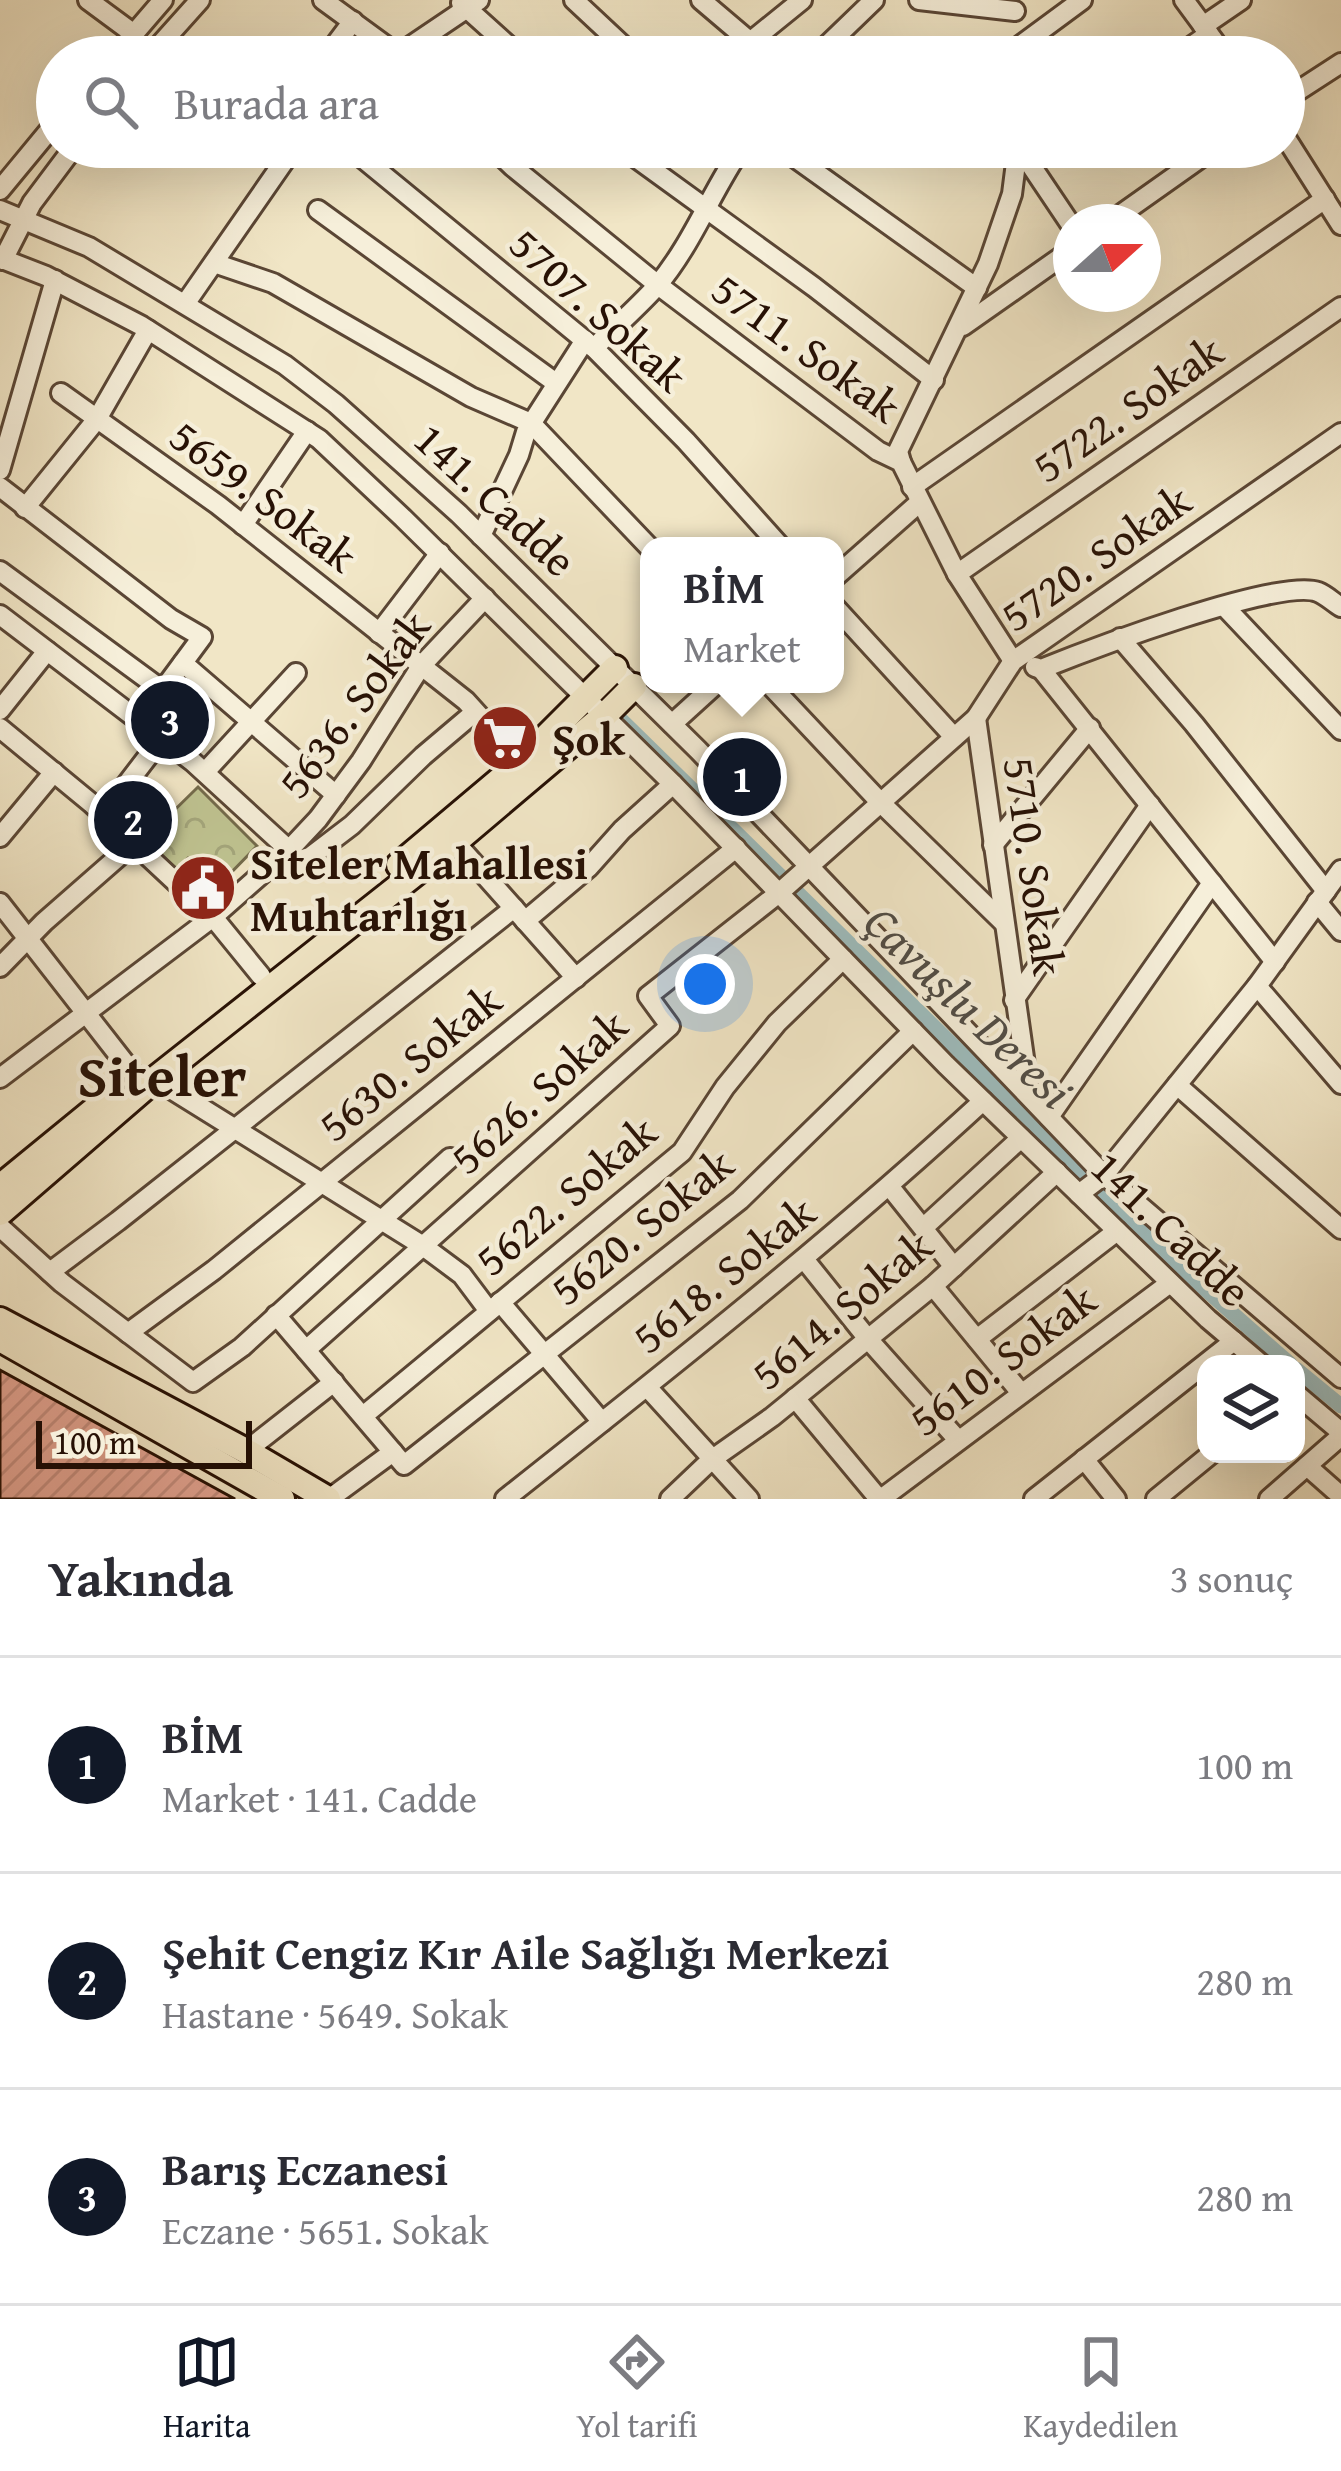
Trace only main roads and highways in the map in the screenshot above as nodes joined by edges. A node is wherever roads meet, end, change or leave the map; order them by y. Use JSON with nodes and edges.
{"nodes":[{"id":1,"x":610,"y":672,"type":"road end"},
{"id":2,"x":629,"y":692,"type":"road end"},
{"id":3,"x":598,"y":710,"type":"junction"},
{"id":4,"x":145,"y":1077,"type":"junction"},
{"id":5,"x":0,"y":1185,"type":"edge"},
{"id":6,"x":0,"y":1213,"type":"edge"},
{"id":7,"x":0,"y":1321,"type":"edge"},
{"id":8,"x":0,"y":1338,"type":"edge"},
{"id":9,"x":282,"y":1499,"type":"edge"},
{"id":10,"x":329,"y":1499,"type":"edge"}],
"edges":[{"from":1,"to":3,"type":"main road"},
{"from":2,"to":3,"type":"main road"},
{"from":3,"to":4,"type":"main road"},
{"from":3,"to":4,"type":"main road"},
{"from":4,"to":5,"type":"main road"},
{"from":4,"to":6,"type":"main road"},
{"from":7,"to":10,"type":"main road"},
{"from":8,"to":9,"type":"main road"}]}
